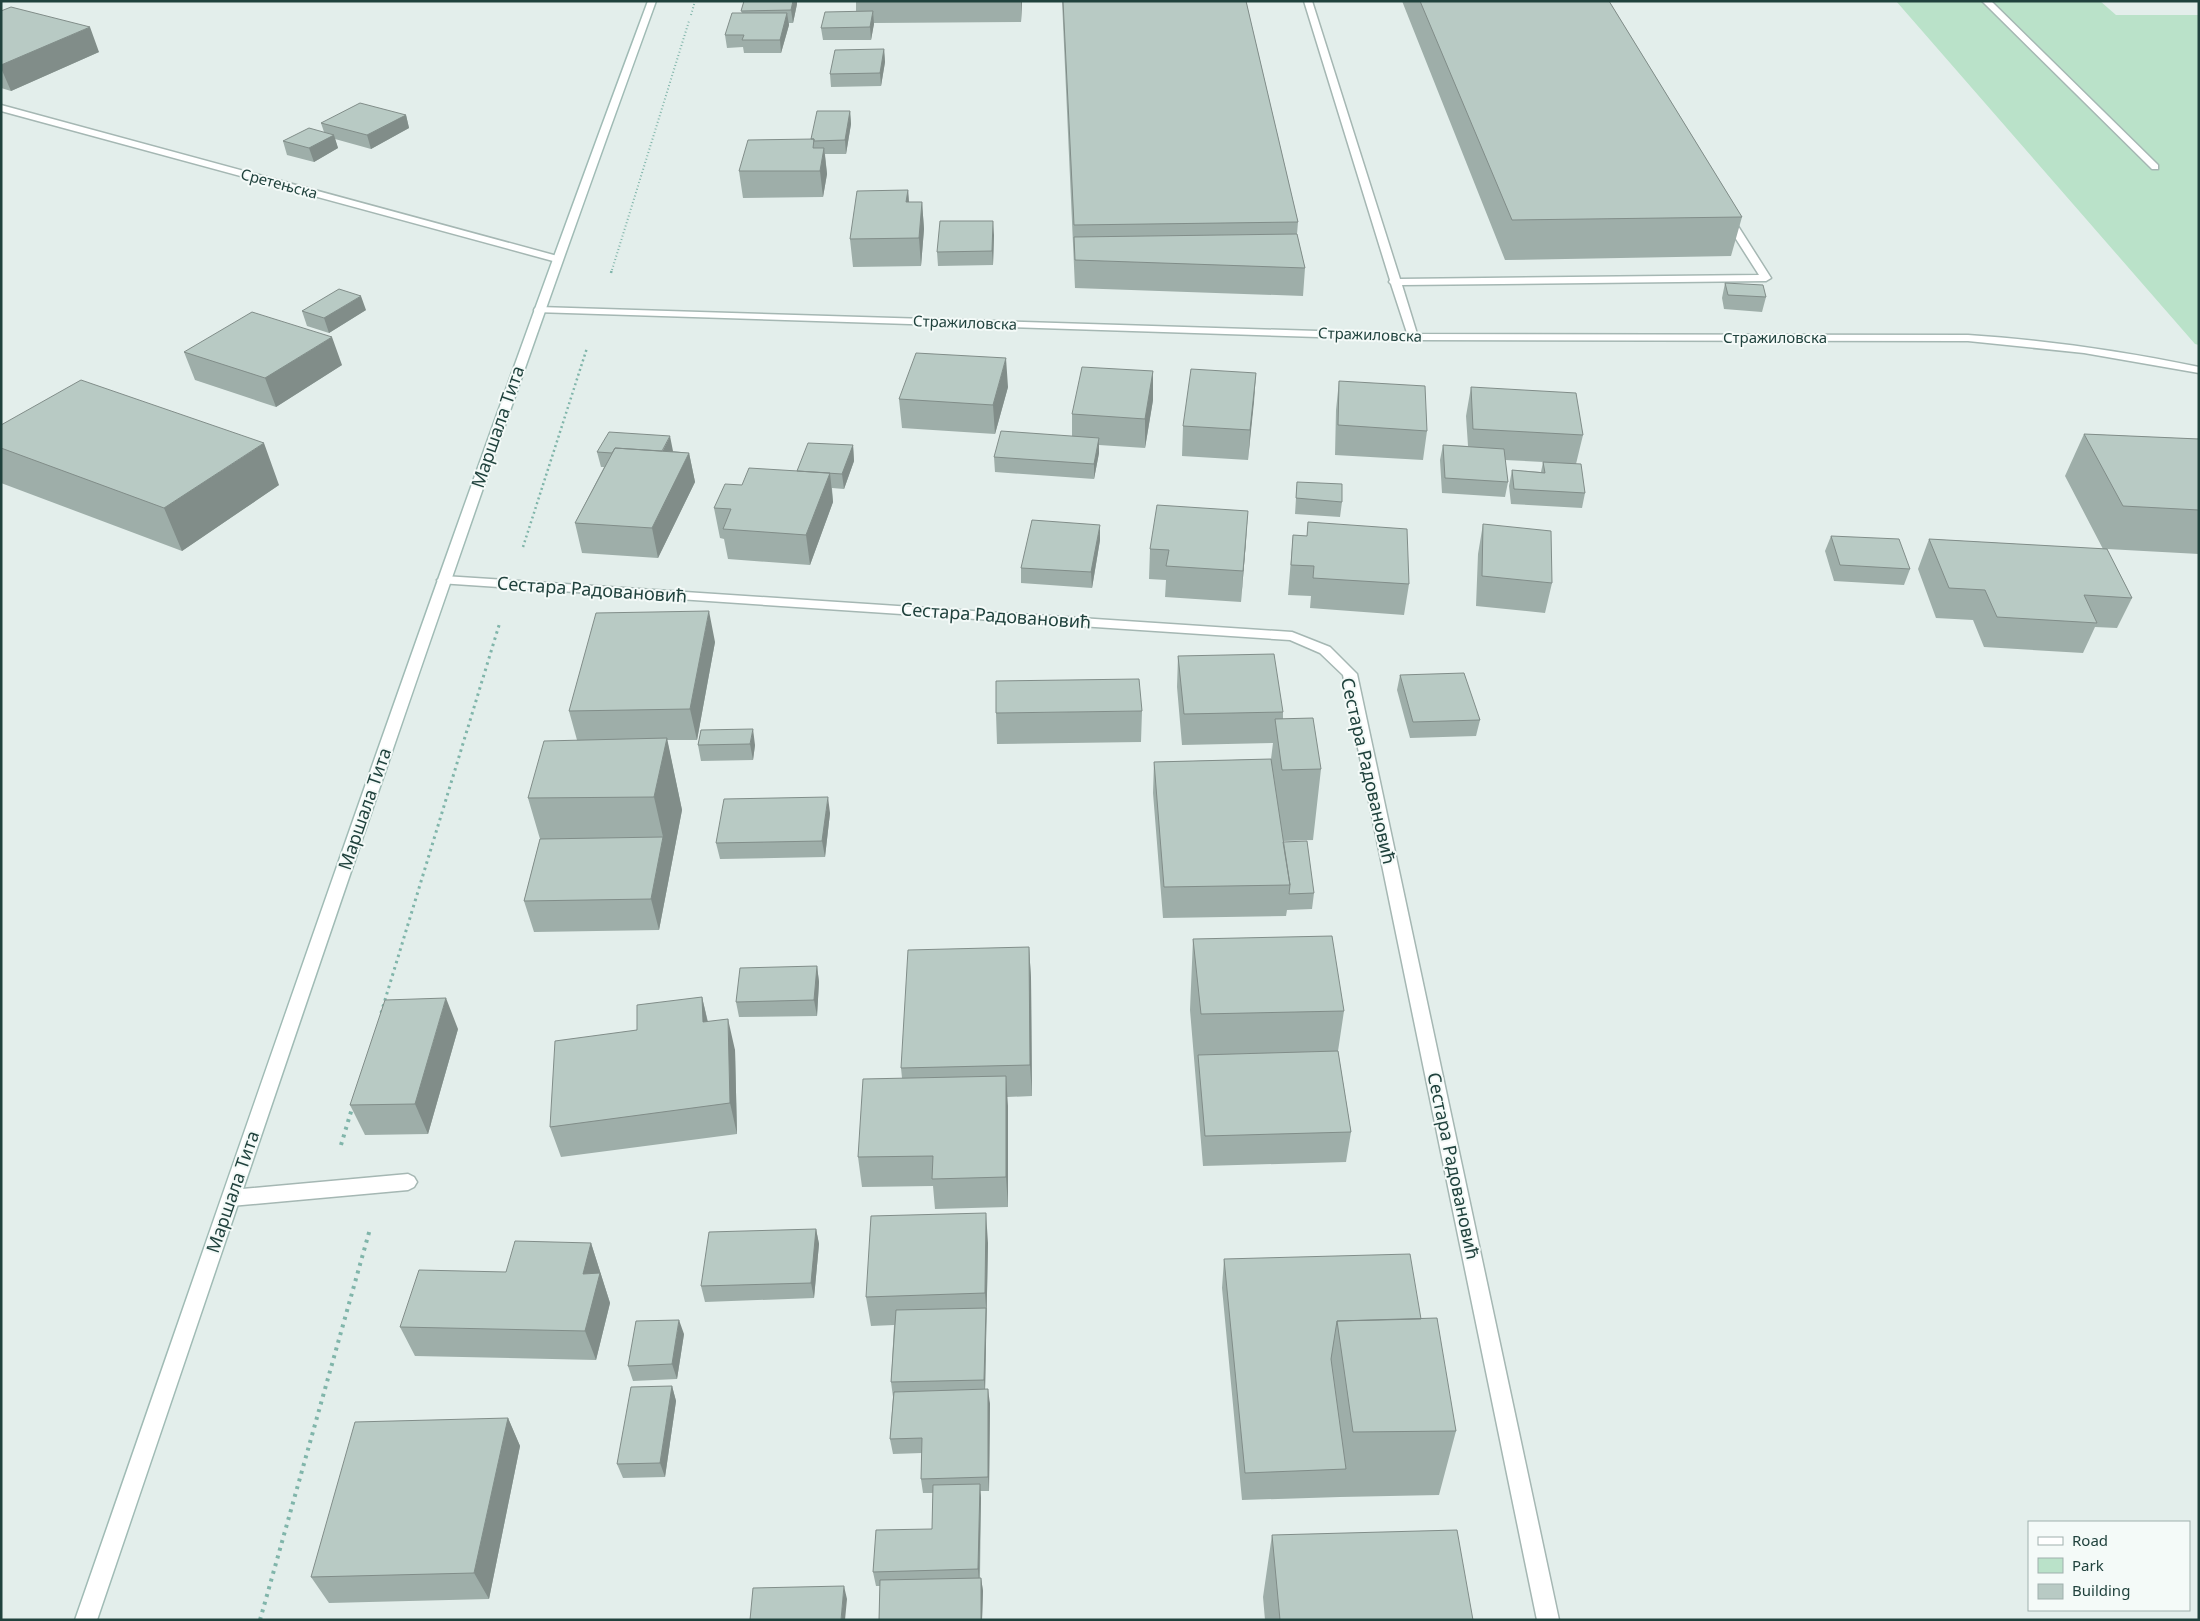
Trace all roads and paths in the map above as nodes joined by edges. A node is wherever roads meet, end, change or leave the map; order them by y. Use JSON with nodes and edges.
{"nodes":[{"id":1,"x":652,"y":1,"type":"edge"},
{"id":2,"x":1308,"y":1,"type":"edge"},
{"id":3,"x":1986,"y":1,"type":"edge"},
{"id":4,"x":1,"y":108,"type":"edge"},
{"id":5,"x":2155,"y":167,"type":"dead end"},
{"id":6,"x":1724,"y":211,"type":"edge"},
{"id":7,"x":556,"y":259,"type":"junction"},
{"id":8,"x":1394,"y":282,"type":"junction"},
{"id":9,"x":538,"y":310,"type":"junction"},
{"id":10,"x":1412,"y":337,"type":"junction"},
{"id":11,"x":2199,"y":370,"type":"edge"},
{"id":12,"x":444,"y":580,"type":"junction"},
{"id":13,"x":408,"y":1182,"type":"dead end"},
{"id":14,"x":383,"y":1183,"type":"junction"},
{"id":15,"x":231,"y":1198,"type":"junction"},
{"id":16,"x":86,"y":1620,"type":"edge"},
{"id":17,"x":260,"y":1620,"type":"edge"},
{"id":18,"x":1548,"y":1620,"type":"edge"}],
"edges":[{"from":1,"to":7,"type":"street","name":"Маршала Тита"},
{"from":2,"to":8,"type":"street"},
{"from":3,"to":5,"type":"street"},
{"from":4,"to":7,"type":"street","name":"Сретењска"},
{"from":6,"to":8,"type":"street"},
{"from":7,"to":9,"type":"street","name":"Маршала Тита"},
{"from":8,"to":10,"type":"street"},
{"from":9,"to":10,"type":"street","name":"Стражиловска"},
{"from":9,"to":12,"type":"street","name":"Маршала Тита"},
{"from":10,"to":11,"type":"street","name":"Стражиловска"},
{"from":12,"to":15,"type":"street","name":"Маршала Тита"},
{"from":12,"to":18,"type":"street","name":"Сестара Радовановић"},
{"from":13,"to":14,"type":"street"},
{"from":14,"to":15,"type":"street"},
{"from":14,"to":17,"type":"path"},
{"from":15,"to":16,"type":"street","name":"Маршала Тита"}]}
